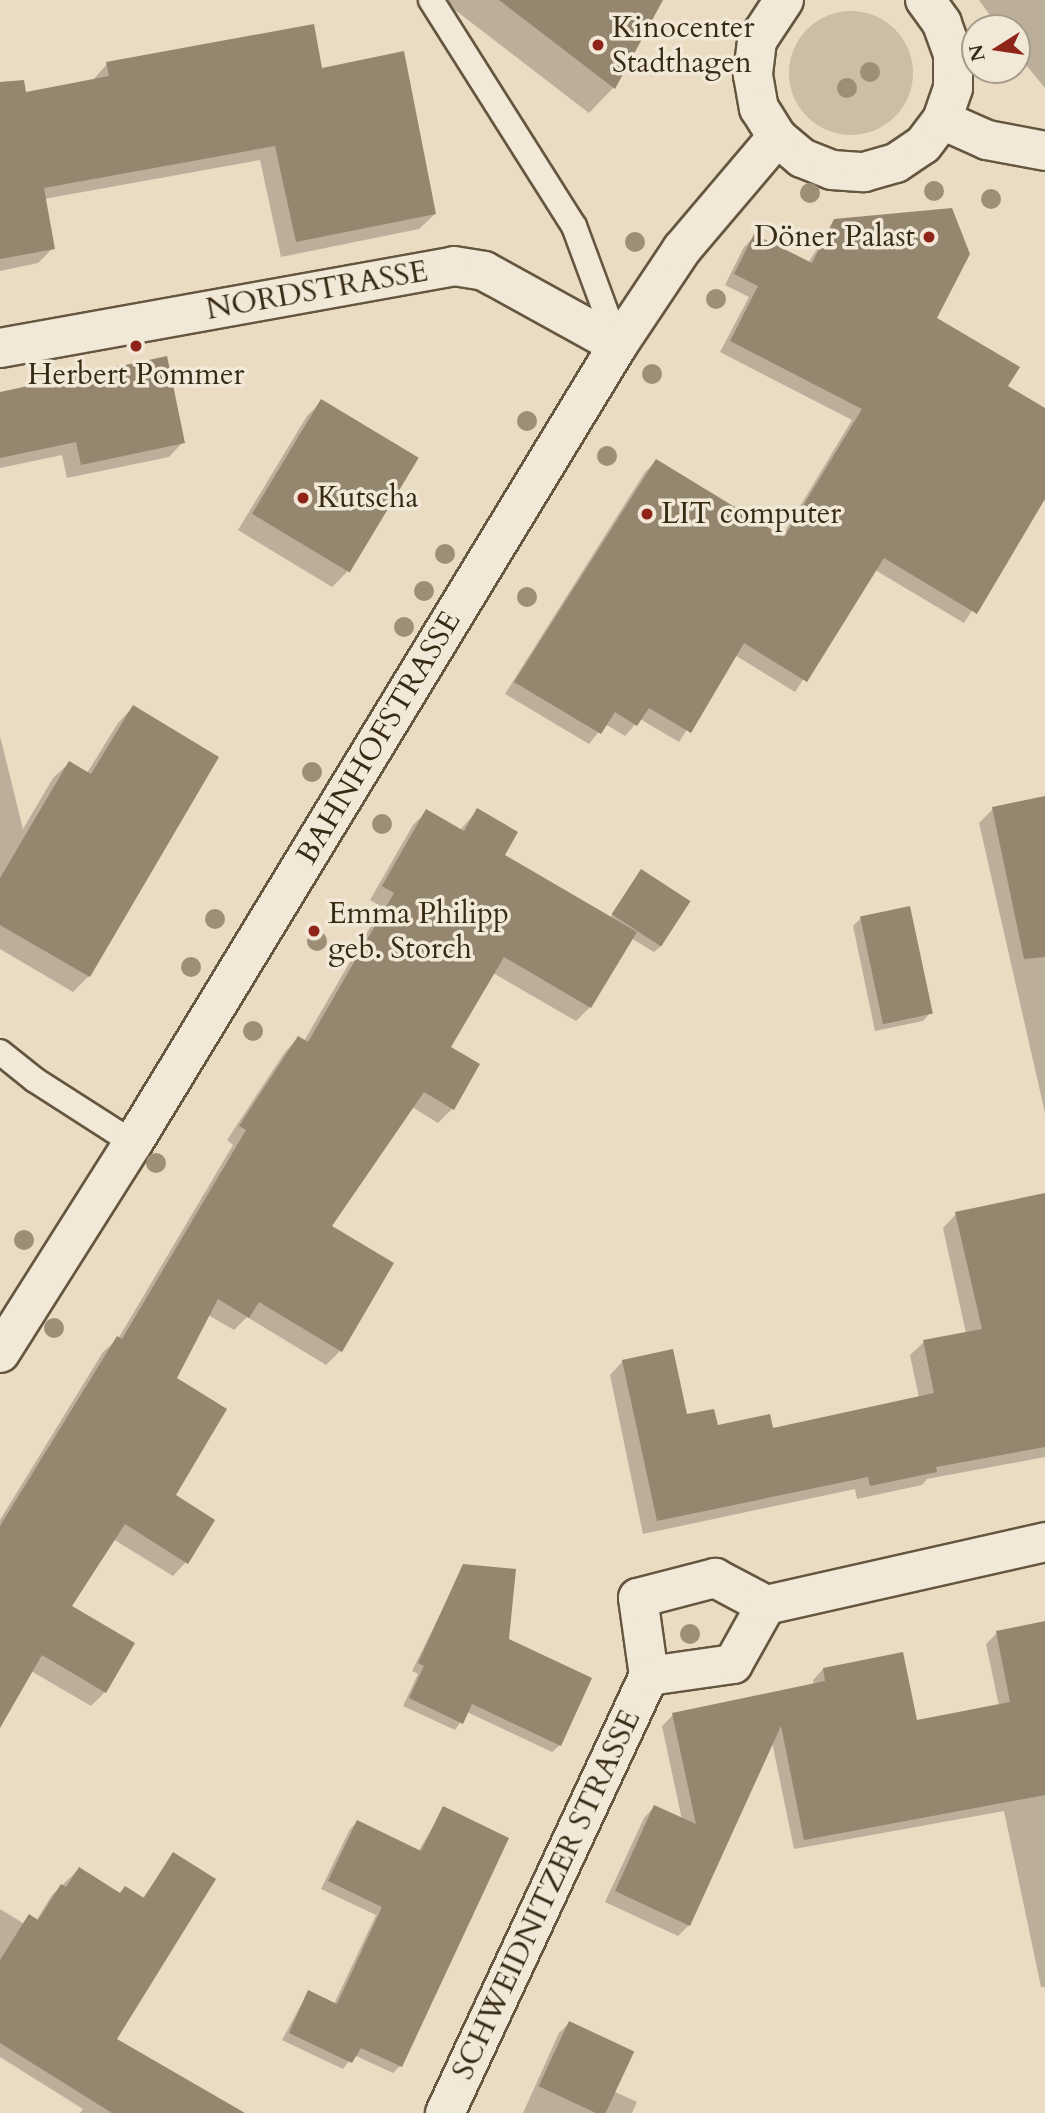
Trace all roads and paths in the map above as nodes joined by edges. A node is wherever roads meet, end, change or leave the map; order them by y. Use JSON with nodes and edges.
{"nodes":[{"id":1,"x":431,"y":0,"type":"edge"},
{"id":2,"x":784,"y":0,"type":"edge"},
{"id":3,"x":925,"y":0,"type":"edge"},
{"id":4,"x":942,"y":120,"type":"junction"},
{"id":5,"x":777,"y":137,"type":"junction"},
{"id":6,"x":1044,"y":155,"type":"edge"},
{"id":7,"x":618,"y":345,"type":"junction"},
{"id":8,"x":0,"y":348,"type":"edge"},
{"id":9,"x":0,"y":1052,"type":"edge"},
{"id":10,"x":133,"y":1143,"type":"junction"},
{"id":11,"x":0,"y":1353,"type":"edge"},
{"id":12,"x":1045,"y":1542,"type":"edge"},
{"id":13,"x":766,"y":1605,"type":"junction"},
{"id":14,"x":649,"y":1676,"type":"junction"},
{"id":15,"x":444,"y":2113,"type":"edge"}],
"edges":[{"from":1,"to":7,"type":"lane"},
{"from":2,"to":5,"type":"street"},
{"from":3,"to":4,"type":"street"},
{"from":4,"to":5,"type":"street"},
{"from":4,"to":6,"type":"street"},
{"from":5,"to":7,"type":"street","name":"BAHNHOFSTRASSE"},
{"from":7,"to":8,"type":"street","name":"NORDSTRASSE"},
{"from":7,"to":10,"type":"street","name":"BAHNHOFSTRASSE"},
{"from":9,"to":10,"type":"lane"},
{"from":10,"to":11,"type":"street","name":"BAHNHOFSTRASSE"},
{"from":12,"to":13,"type":"street"},
{"from":13,"to":14,"type":"street","name":"SCHWEIDNITZER STRASSE"},
{"from":13,"to":14,"type":"street","name":"SCHWEIDNITZER STRASSE"},
{"from":14,"to":15,"type":"street","name":"SCHWEIDNITZER STRASSE"}]}
